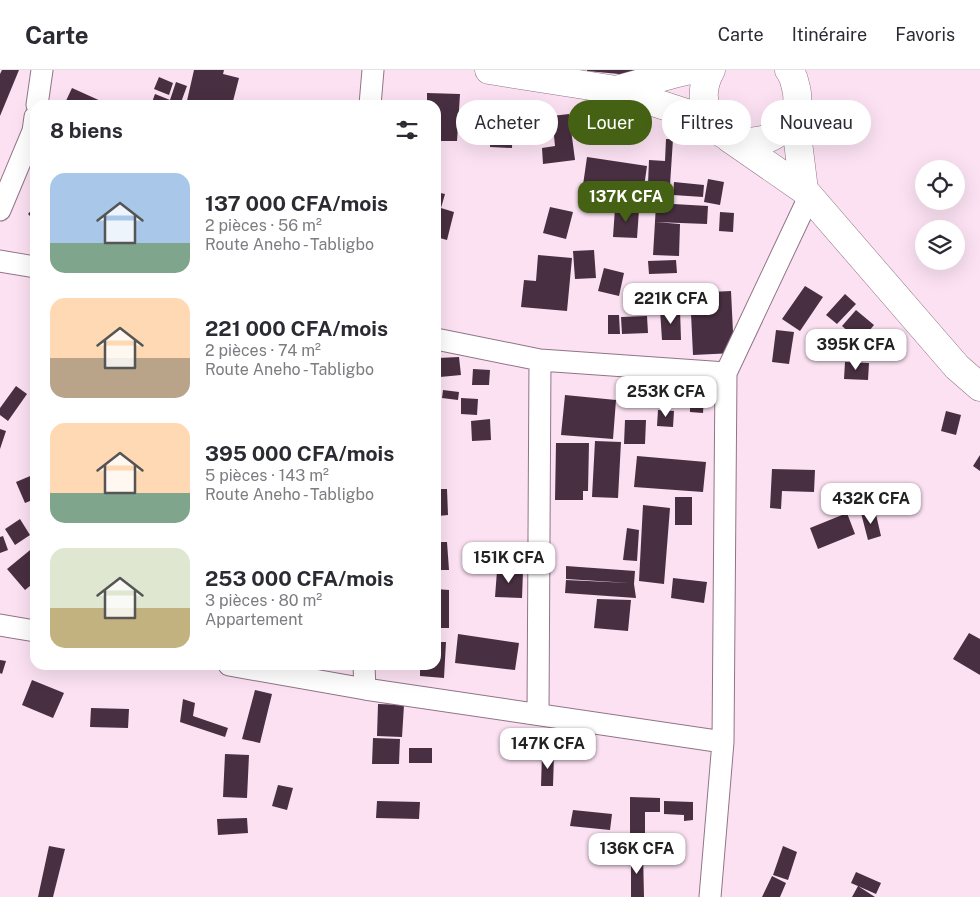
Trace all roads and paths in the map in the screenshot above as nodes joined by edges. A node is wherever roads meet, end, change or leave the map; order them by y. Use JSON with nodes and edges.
{"nodes":[{"id":1,"x":42,"y":70,"type":"edge"},
{"id":2,"x":373,"y":70,"type":"edge"},
{"id":3,"x":489,"y":70,"type":"edge"},
{"id":4,"x":690,"y":70,"type":"edge"},
{"id":5,"x":711,"y":70,"type":"edge"},
{"id":6,"x":789,"y":70,"type":"edge"},
{"id":7,"x":616,"y":90,"type":"junction"},
{"id":8,"x":38,"y":100,"type":"edge"},
{"id":9,"x":370,"y":100,"type":"edge"},
{"id":10,"x":704,"y":100,"type":"edge"},
{"id":11,"x":797,"y":100,"type":"edge"},
{"id":12,"x":662,"y":107,"type":"edge"},
{"id":13,"x":30,"y":138,"type":"edge"},
{"id":14,"x":741,"y":145,"type":"edge"},
{"id":15,"x":798,"y":145,"type":"edge"},
{"id":16,"x":806,"y":194,"type":"junction"},
{"id":17,"x":0,"y":210,"type":"edge"},
{"id":18,"x":0,"y":261,"type":"edge"},
{"id":19,"x":30,"y":266,"type":"edge"},
{"id":20,"x":441,"y":340,"type":"edge"},
{"id":21,"x":540,"y":360,"type":"junction"},
{"id":22,"x":726,"y":373,"type":"junction"},
{"id":23,"x":980,"y":386,"type":"edge"},
{"id":24,"x":0,"y":625,"type":"edge"},
{"id":25,"x":30,"y":630,"type":"edge"},
{"id":26,"x":257,"y":670,"type":"edge"},
{"id":27,"x":364,"y":670,"type":"edge"},
{"id":28,"x":365,"y":689,"type":"junction"},
{"id":29,"x":538,"y":714,"type":"junction"},
{"id":30,"x":723,"y":742,"type":"junction"},
{"id":31,"x":710,"y":897,"type":"edge"}],
"edges":[{"from":1,"to":8,"type":"street"},
{"from":2,"to":9,"type":"street"},
{"from":3,"to":7,"type":"main road"},
{"from":4,"to":7,"type":"main road"},
{"from":5,"to":10,"type":"main road"},
{"from":6,"to":11,"type":"main road"},
{"from":7,"to":12,"type":"main road"},
{"from":13,"to":17,"type":"street"},
{"from":14,"to":16,"type":"main road"},
{"from":15,"to":16,"type":"main road"},
{"from":16,"to":22,"type":"street"},
{"from":16,"to":23,"type":"main road"},
{"from":18,"to":19,"type":"street"},
{"from":20,"to":21,"type":"street"},
{"from":21,"to":22,"type":"street"},
{"from":21,"to":29,"type":"street"},
{"from":22,"to":30,"type":"street"},
{"from":24,"to":25,"type":"street"},
{"from":26,"to":28,"type":"street"},
{"from":27,"to":28,"type":"street"},
{"from":28,"to":29,"type":"street"},
{"from":29,"to":30,"type":"street"},
{"from":30,"to":31,"type":"street"}]}
